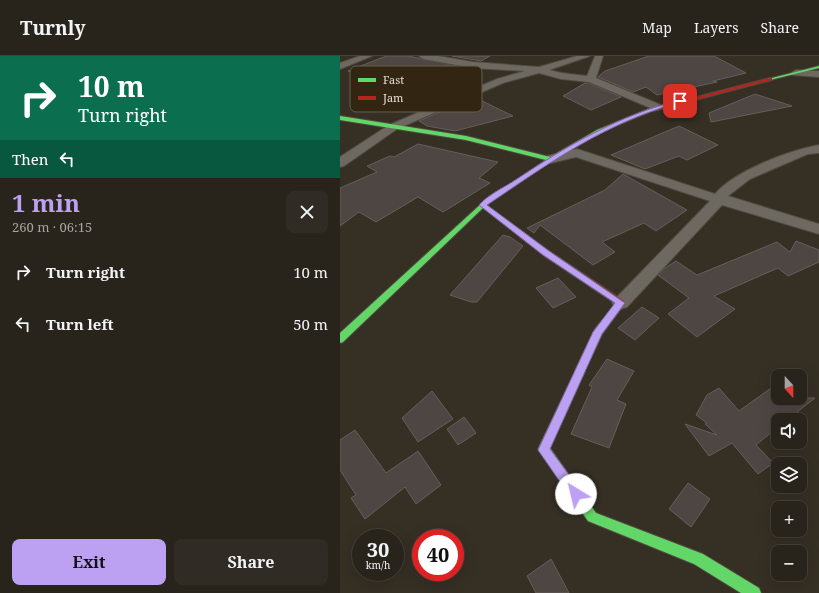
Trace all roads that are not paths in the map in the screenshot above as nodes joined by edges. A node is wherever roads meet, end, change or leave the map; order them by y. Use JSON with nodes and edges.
{"nodes":[{"id":1,"x":368,"y":56,"type":"edge"},
{"id":2,"x":423,"y":56,"type":"edge"},
{"id":3,"x":586,"y":56,"type":"edge"},
{"id":4,"x":599,"y":56,"type":"edge"},
{"id":5,"x":340,"y":66,"type":"edge"},
{"id":6,"x":819,"y":67,"type":"edge"},
{"id":7,"x":537,"y":69,"type":"junction"},
{"id":8,"x":796,"y":73,"type":"junction"},
{"id":9,"x":819,"y":74,"type":"edge"},
{"id":10,"x":592,"y":79,"type":"junction"},
{"id":11,"x":482,"y":89,"type":"edge"},
{"id":12,"x":657,"y":107,"type":"junction"},
{"id":13,"x":428,"y":112,"type":"edge"},
{"id":14,"x":340,"y":118,"type":"edge"},
{"id":15,"x":393,"y":127,"type":"junction"},
{"id":16,"x":819,"y":148,"type":"edge"},
{"id":17,"x":551,"y":159,"type":"junction"},
{"id":18,"x":340,"y":163,"type":"edge"},
{"id":19,"x":721,"y":199,"type":"junction"},
{"id":20,"x":483,"y":205,"type":"junction"},
{"id":21,"x":819,"y":230,"type":"edge"},
{"id":22,"x":621,"y":303,"type":"junction"},
{"id":23,"x":340,"y":339,"type":"edge"},
{"id":24,"x":754,"y":593,"type":"edge"}],
"edges":[{"from":1,"to":5,"type":"street"},
{"from":2,"to":7,"type":"street"},
{"from":3,"to":7,"type":"street"},
{"from":4,"to":10,"type":"street"},
{"from":6,"to":8,"type":"street"},
{"from":7,"to":10,"type":"street"},
{"from":7,"to":11,"type":"street"},
{"from":8,"to":9,"type":"street"},
{"from":8,"to":12,"type":"street"},
{"from":10,"to":12,"type":"street"},
{"from":12,"to":17,"type":"street"},
{"from":13,"to":15,"type":"street"},
{"from":14,"to":15,"type":"street"},
{"from":15,"to":17,"type":"street"},
{"from":15,"to":18,"type":"street"},
{"from":16,"to":19,"type":"street"},
{"from":17,"to":19,"type":"street"},
{"from":17,"to":20,"type":"street"},
{"from":19,"to":21,"type":"street"},
{"from":19,"to":22,"type":"street"},
{"from":20,"to":22,"type":"street"},
{"from":20,"to":23,"type":"street"},
{"from":22,"to":24,"type":"street"}]}
